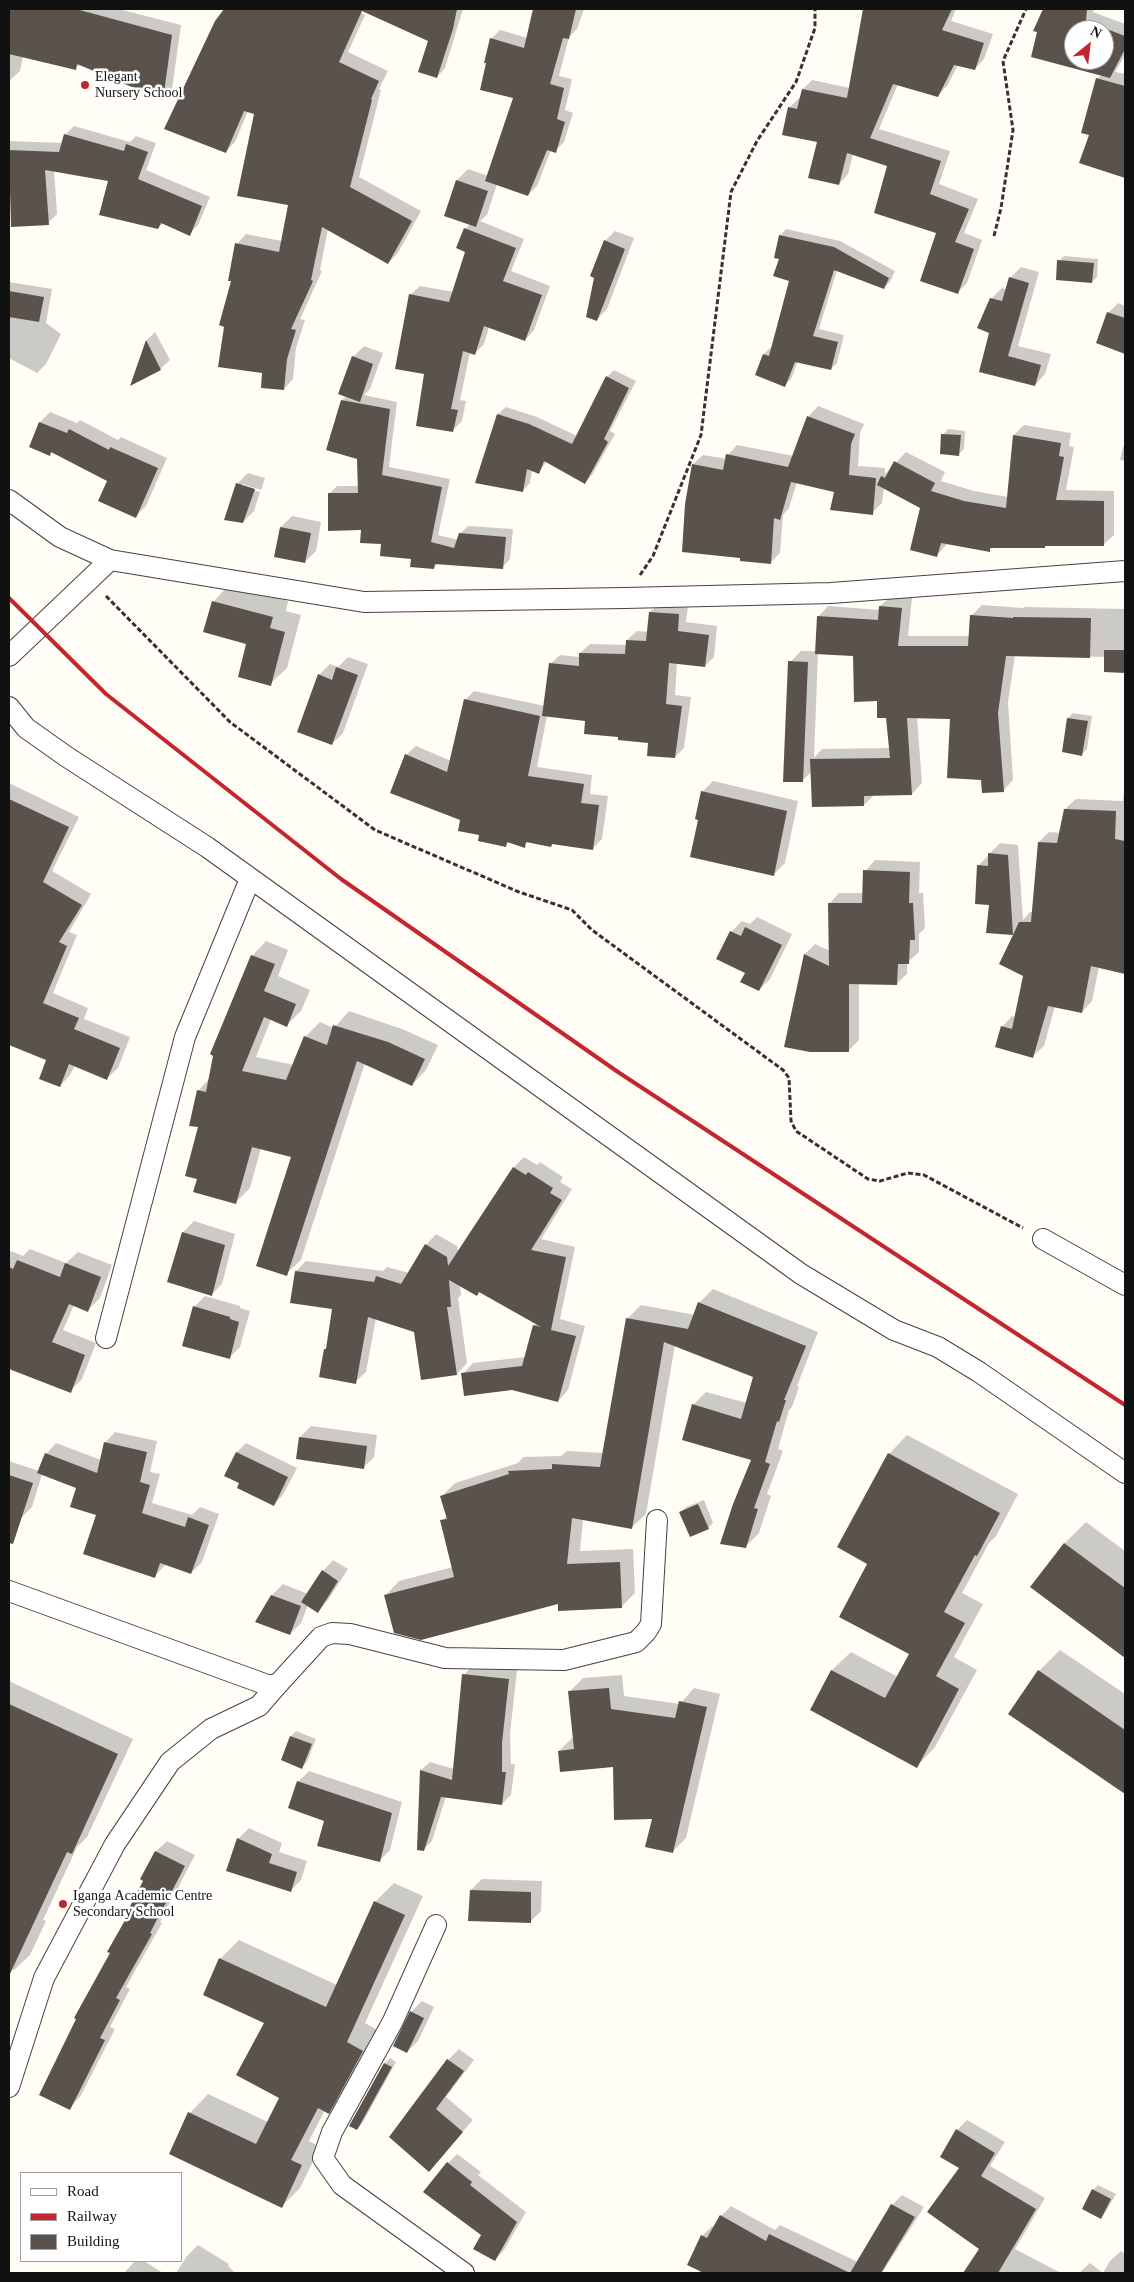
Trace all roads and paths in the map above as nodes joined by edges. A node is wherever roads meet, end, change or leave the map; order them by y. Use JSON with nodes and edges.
{"nodes":[{"id":1,"x":816,"y":9,"type":"edge"},
{"id":2,"x":1026,"y":9,"type":"edge"},
{"id":3,"x":994,"y":236,"type":"dead end"},
{"id":4,"x":9,"y":500,"type":"edge"},
{"id":5,"x":110,"y":560,"type":"junction"},
{"id":6,"x":1125,"y":571,"type":"edge"},
{"id":7,"x":89,"y":580,"type":"junction"},
{"id":8,"x":625,"y":598,"type":"junction"},
{"id":9,"x":9,"y":656,"type":"edge"},
{"id":10,"x":9,"y":707,"type":"edge"},
{"id":11,"x":18,"y":730,"type":"edge"},
{"id":12,"x":250,"y":879,"type":"junction"},
{"id":13,"x":1043,"y":1239,"type":"joint"},
{"id":14,"x":1125,"y":1285,"type":"edge"},
{"id":15,"x":106,"y":1338,"type":"dead end"},
{"id":16,"x":1125,"y":1472,"type":"edge"},
{"id":17,"x":657,"y":1520,"type":"dead end"},
{"id":18,"x":9,"y":1592,"type":"edge"},
{"id":19,"x":279,"y":1683,"type":"junction"},
{"id":20,"x":436,"y":1925,"type":"dead end"},
{"id":21,"x":9,"y":2087,"type":"edge"},
{"id":22,"x":464,"y":2273,"type":"edge"}],
"edges":[{"from":1,"to":8,"type":"path"},
{"from":2,"to":3,"type":"path"},
{"from":4,"to":5,"type":"street"},
{"from":5,"to":7,"type":"street"},
{"from":5,"to":8,"type":"street"},
{"from":6,"to":8,"type":"street"},
{"from":7,"to":9,"type":"street"},
{"from":7,"to":13,"type":"path"},
{"from":10,"to":11,"type":"street"},
{"from":11,"to":12,"type":"street"},
{"from":12,"to":15,"type":"street"},
{"from":12,"to":16,"type":"street"},
{"from":13,"to":14,"type":"street"},
{"from":17,"to":19,"type":"street"},
{"from":18,"to":19,"type":"street"},
{"from":19,"to":21,"type":"street"},
{"from":20,"to":22,"type":"street"}]}
